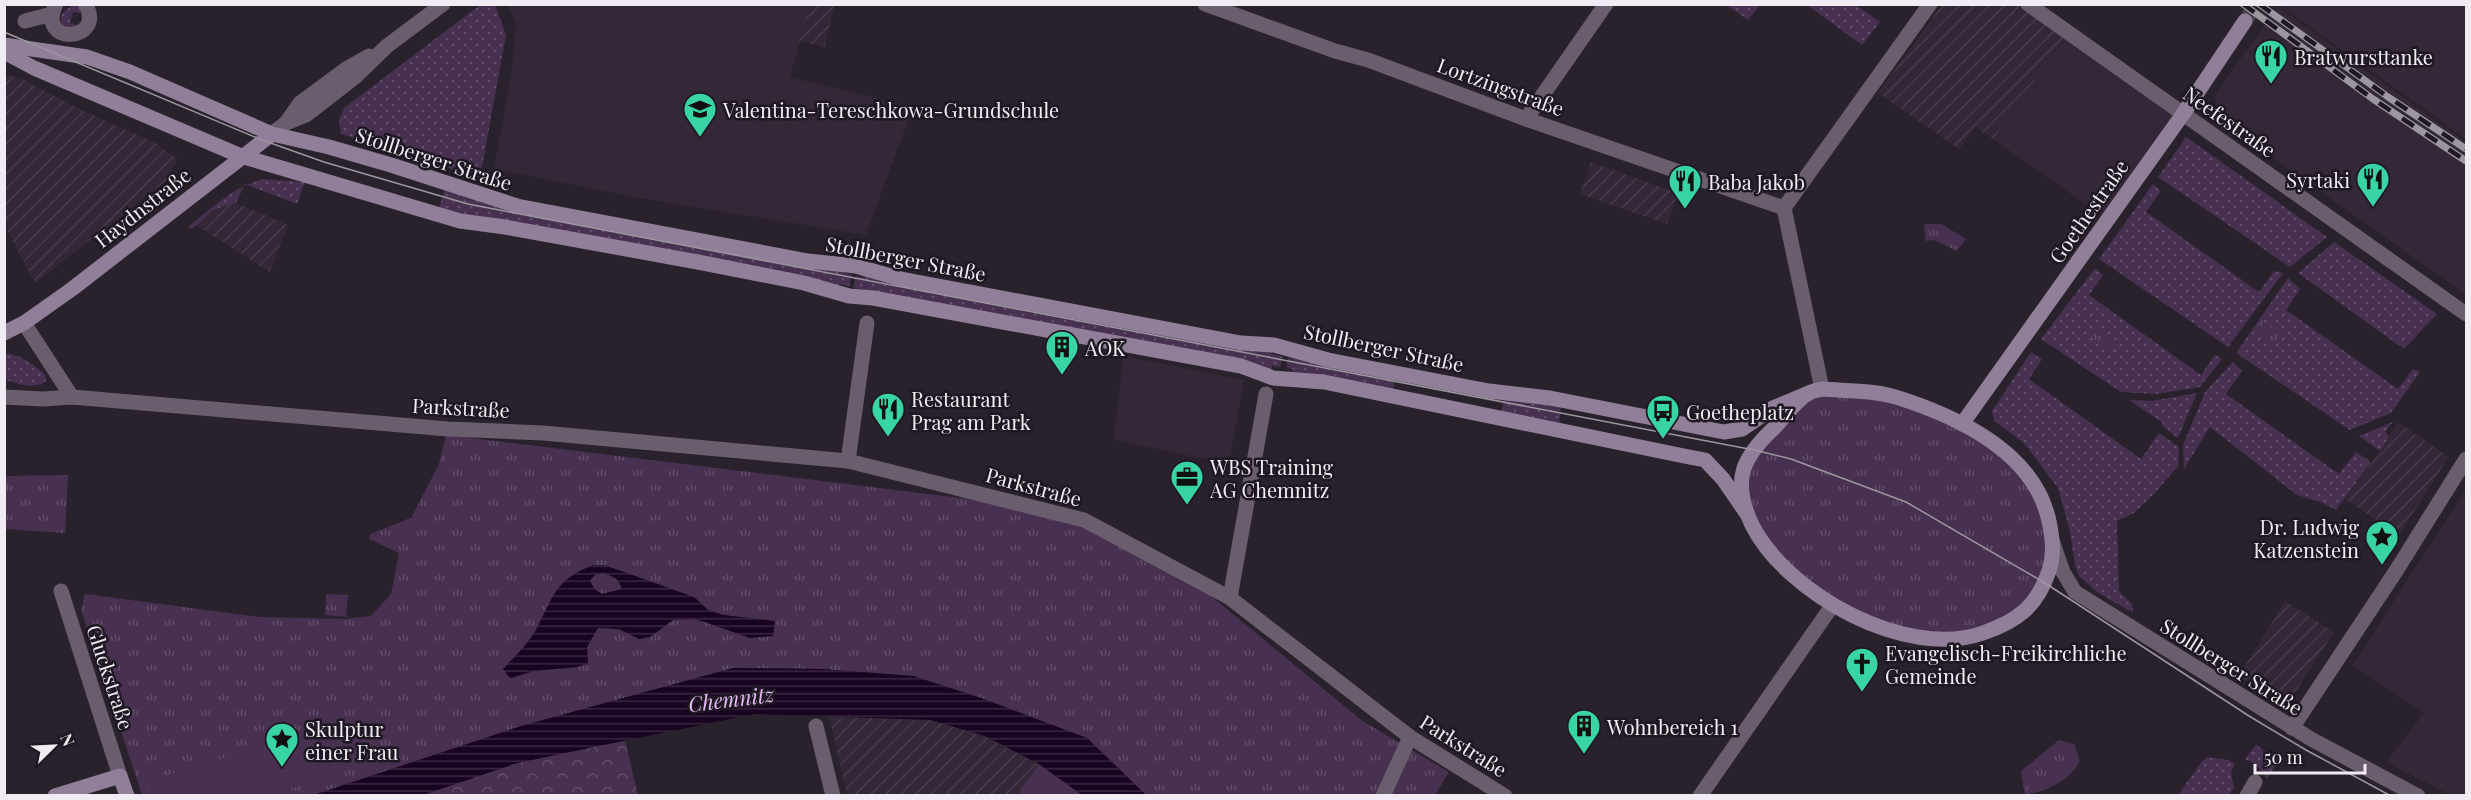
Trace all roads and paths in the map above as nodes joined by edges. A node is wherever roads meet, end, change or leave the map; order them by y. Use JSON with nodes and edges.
{"nodes":[{"id":1,"x":86,"y":4,"type":"edge"},
{"id":2,"x":443,"y":4,"type":"edge"},
{"id":3,"x":1205,"y":4,"type":"edge"},
{"id":4,"x":1606,"y":4,"type":"edge"},
{"id":5,"x":1930,"y":4,"type":"edge"},
{"id":6,"x":2028,"y":4,"type":"edge"},
{"id":7,"x":54,"y":9,"type":"edge"},
{"id":8,"x":25,"y":21,"type":"dead end"},
{"id":9,"x":2245,"y":21,"type":"tunnel mouth"},
{"id":10,"x":4,"y":45,"type":"edge"},
{"id":11,"x":8,"y":60,"type":"edge"},
{"id":12,"x":2183,"y":114,"type":"junction"},
{"id":13,"x":1526,"y":119,"type":"junction"},
{"id":14,"x":272,"y":134,"type":"junction"},
{"id":15,"x":241,"y":156,"type":"junction"},
{"id":16,"x":1784,"y":208,"type":"junction"},
{"id":17,"x":2466,"y":314,"type":"edge"},
{"id":18,"x":24,"y":323,"type":"junction"},
{"id":19,"x":867,"y":323,"type":"dead end"},
{"id":20,"x":4,"y":333,"type":"edge"},
{"id":21,"x":1815,"y":391,"type":"junction"},
{"id":22,"x":1266,"y":394,"type":"dead end"},
{"id":23,"x":4,"y":397,"type":"edge"},
{"id":24,"x":72,"y":397,"type":"junction"},
{"id":25,"x":1962,"y":424,"type":"junction"},
{"id":26,"x":2466,"y":459,"type":"edge"},
{"id":27,"x":848,"y":461,"type":"junction"},
{"id":28,"x":1747,"y":514,"type":"junction"},
{"id":29,"x":2053,"y":543,"type":"junction"},
{"id":30,"x":61,"y":591,"type":"dead end"},
{"id":31,"x":1230,"y":598,"type":"junction"},
{"id":32,"x":1832,"y":606,"type":"junction"},
{"id":33,"x":816,"y":726,"type":"dead end"},
{"id":34,"x":2292,"y":728,"type":"junction"},
{"id":35,"x":1410,"y":736,"type":"junction"},
{"id":36,"x":120,"y":776,"type":"junction"},
{"id":37,"x":2256,"y":782,"type":"dead end"},
{"id":38,"x":55,"y":795,"type":"edge"},
{"id":39,"x":127,"y":795,"type":"edge"},
{"id":40,"x":833,"y":795,"type":"edge"},
{"id":41,"x":1383,"y":795,"type":"edge"},
{"id":42,"x":1505,"y":795,"type":"edge"},
{"id":43,"x":1700,"y":795,"type":"edge"},
{"id":44,"x":2247,"y":795,"type":"edge"},
{"id":45,"x":2418,"y":795,"type":"edge"}],
"edges":[{"from":1,"to":7,"type":"street"},
{"from":2,"to":14,"type":"street","name":"Haydnstraße"},
{"from":3,"to":13,"type":"street","name":"Lortzingstraße"},
{"from":4,"to":13,"type":"street"},
{"from":5,"to":16,"type":"street"},
{"from":6,"to":12,"type":"street","name":"Neefestraße"},
{"from":7,"to":8,"type":"street"},
{"from":9,"to":12,"type":"main road","name":"Goethestraße"},
{"from":10,"to":14,"type":"main road","name":"Stollberger Straße"},
{"from":11,"to":15,"type":"main road"},
{"from":12,"to":17,"type":"street","name":"Neefestraße"},
{"from":12,"to":25,"type":"main road","name":"Goethestraße"},
{"from":13,"to":16,"type":"street","name":"Lortzingstraße"},
{"from":14,"to":15,"type":"main road","name":"Haydnstraße"},
{"from":14,"to":21,"type":"main road","name":"Stollberger Straße"},
{"from":15,"to":18,"type":"main road","name":"Haydnstraße"},
{"from":15,"to":28,"type":"main road"},
{"from":16,"to":21,"type":"street"},
{"from":18,"to":20,"type":"main road"},
{"from":18,"to":24,"type":"street"},
{"from":19,"to":27,"type":"street"},
{"from":21,"to":25,"type":"main road"},
{"from":21,"to":28,"type":"main road"},
{"from":22,"to":31,"type":"street"},
{"from":23,"to":24,"type":"street","name":"Parkstraße"},
{"from":24,"to":27,"type":"street","name":"Parkstraße"},
{"from":25,"to":29,"type":"main road"},
{"from":26,"to":34,"type":"street"},
{"from":27,"to":31,"type":"street","name":"Parkstraße"},
{"from":28,"to":32,"type":"main road"},
{"from":29,"to":32,"type":"main road"},
{"from":29,"to":34,"type":"street","name":"Stollberger Straße"},
{"from":30,"to":36,"type":"street","name":"Gluckstraße"},
{"from":31,"to":35,"type":"street","name":"Parkstraße"},
{"from":32,"to":43,"type":"street"},
{"from":33,"to":40,"type":"street"},
{"from":34,"to":45,"type":"street","name":"Stollberger Straße"},
{"from":35,"to":41,"type":"street"},
{"from":35,"to":42,"type":"street","name":"Parkstraße"},
{"from":36,"to":38,"type":"main road"},
{"from":36,"to":39,"type":"main road"},
{"from":37,"to":44,"type":"street"}]}
